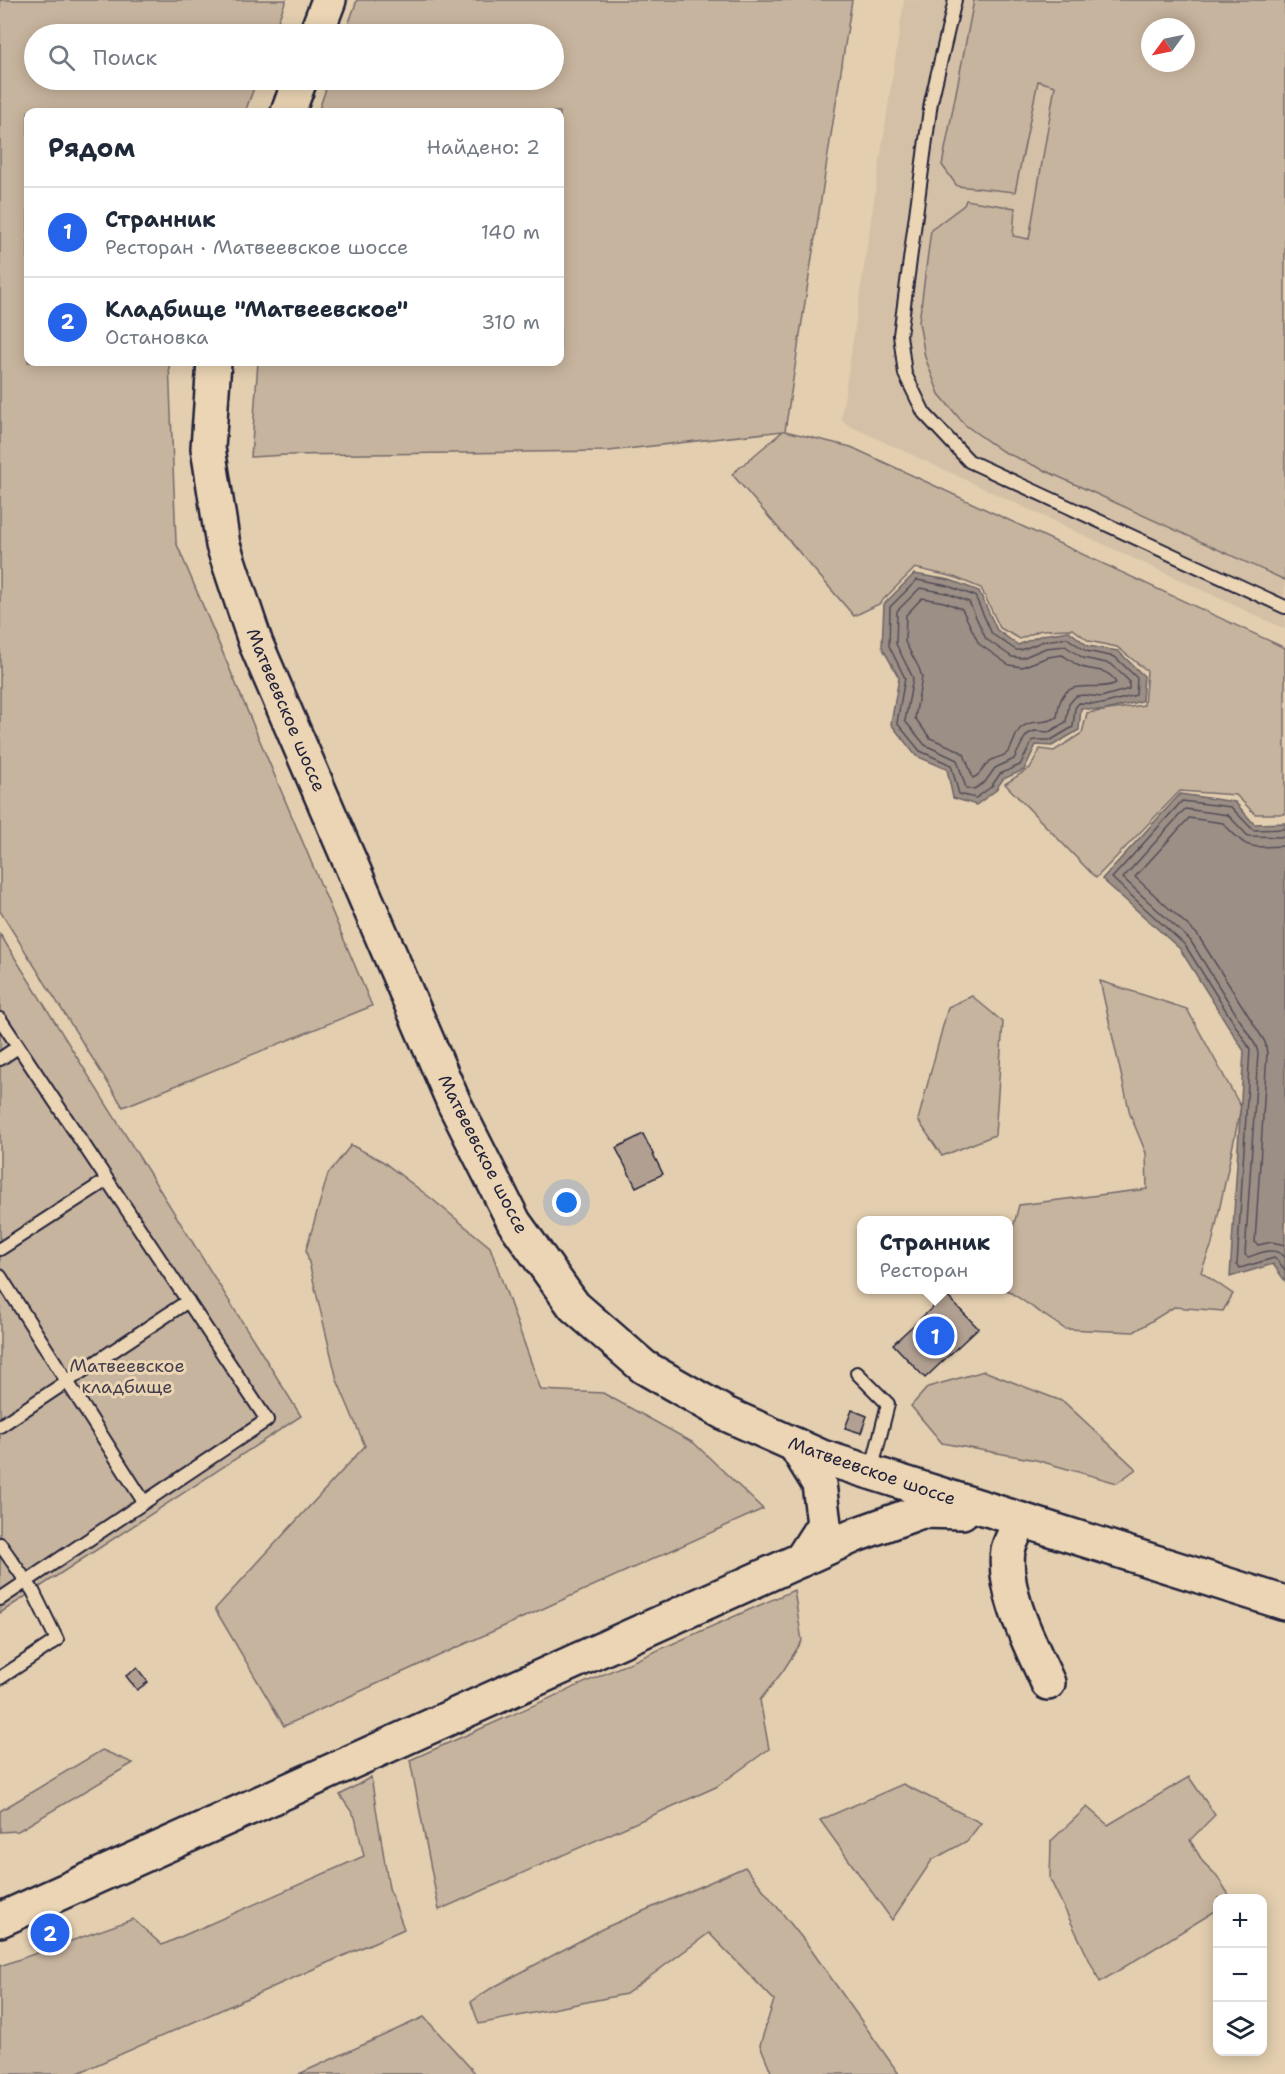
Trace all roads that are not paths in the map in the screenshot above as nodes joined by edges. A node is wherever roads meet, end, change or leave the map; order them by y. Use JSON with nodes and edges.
{"nodes":[{"id":1,"x":329,"y":0,"type":"edge"},
{"id":2,"x":956,"y":0,"type":"edge"},
{"id":3,"x":320,"y":24,"type":"edge"},
{"id":4,"x":296,"y":90,"type":"edge"},
{"id":5,"x":290,"y":108,"type":"edge"},
{"id":6,"x":214,"y":366,"type":"edge"},
{"id":7,"x":1285,"y":607,"type":"edge"},
{"id":8,"x":0,"y":1019,"type":"edge"},
{"id":9,"x":18,"y":1047,"type":"junction"},
{"id":10,"x":0,"y":1059,"type":"edge"},
{"id":11,"x":107,"y":1180,"type":"junction"},
{"id":12,"x":0,"y":1249,"type":"edge"},
{"id":13,"x":0,"y":1276,"type":"edge"},
{"id":14,"x":188,"y":1301,"type":"junction"},
{"id":15,"x":857,"y":1373,"type":"dead end"},
{"id":16,"x":66,"y":1382,"type":"junction"},
{"id":17,"x":0,"y":1426,"type":"edge"},
{"id":18,"x":795,"y":1445,"type":"junction"},
{"id":19,"x":871,"y":1473,"type":"junction"},
{"id":20,"x":144,"y":1503,"type":"junction"},
{"id":21,"x":1007,"y":1516,"type":"junction"},
{"id":22,"x":0,"y":1544,"type":"edge"},
{"id":23,"x":801,"y":1560,"type":"junction"},
{"id":24,"x":25,"y":1582,"type":"junction"},
{"id":25,"x":0,"y":1599,"type":"edge"},
{"id":26,"x":1285,"y":1603,"type":"edge"},
{"id":27,"x":0,"y":1678,"type":"edge"},
{"id":28,"x":1048,"y":1683,"type":"dead end"},
{"id":29,"x":0,"y":1920,"type":"edge"}],
"edges":[{"from":1,"to":3,"type":"main road"},
{"from":2,"to":7,"type":"lane"},
{"from":4,"to":5,"type":"main road"},
{"from":6,"to":18,"type":"main road","name":"Матвеевское шоссе"},
{"from":8,"to":9,"type":"lane"},
{"from":9,"to":10,"type":"lane"},
{"from":9,"to":11,"type":"lane"},
{"from":11,"to":12,"type":"lane"},
{"from":11,"to":14,"type":"lane"},
{"from":13,"to":16,"type":"lane"},
{"from":14,"to":16,"type":"lane"},
{"from":14,"to":20,"type":"lane"},
{"from":15,"to":19,"type":"lane"},
{"from":16,"to":17,"type":"lane"},
{"from":16,"to":20,"type":"lane"},
{"from":18,"to":19,"type":"main road","name":"Матвеевское шоссе"},
{"from":18,"to":23,"type":"main road"},
{"from":19,"to":21,"type":"main road","name":"Матвеевское шоссе"},
{"from":20,"to":24,"type":"lane"},
{"from":21,"to":23,"type":"main road"},
{"from":21,"to":26,"type":"main road","name":"Матвеевское шоссе"},
{"from":21,"to":28,"type":"main road"},
{"from":22,"to":24,"type":"lane"},
{"from":23,"to":29,"type":"main road"},
{"from":24,"to":25,"type":"lane"},
{"from":24,"to":27,"type":"lane"}]}
